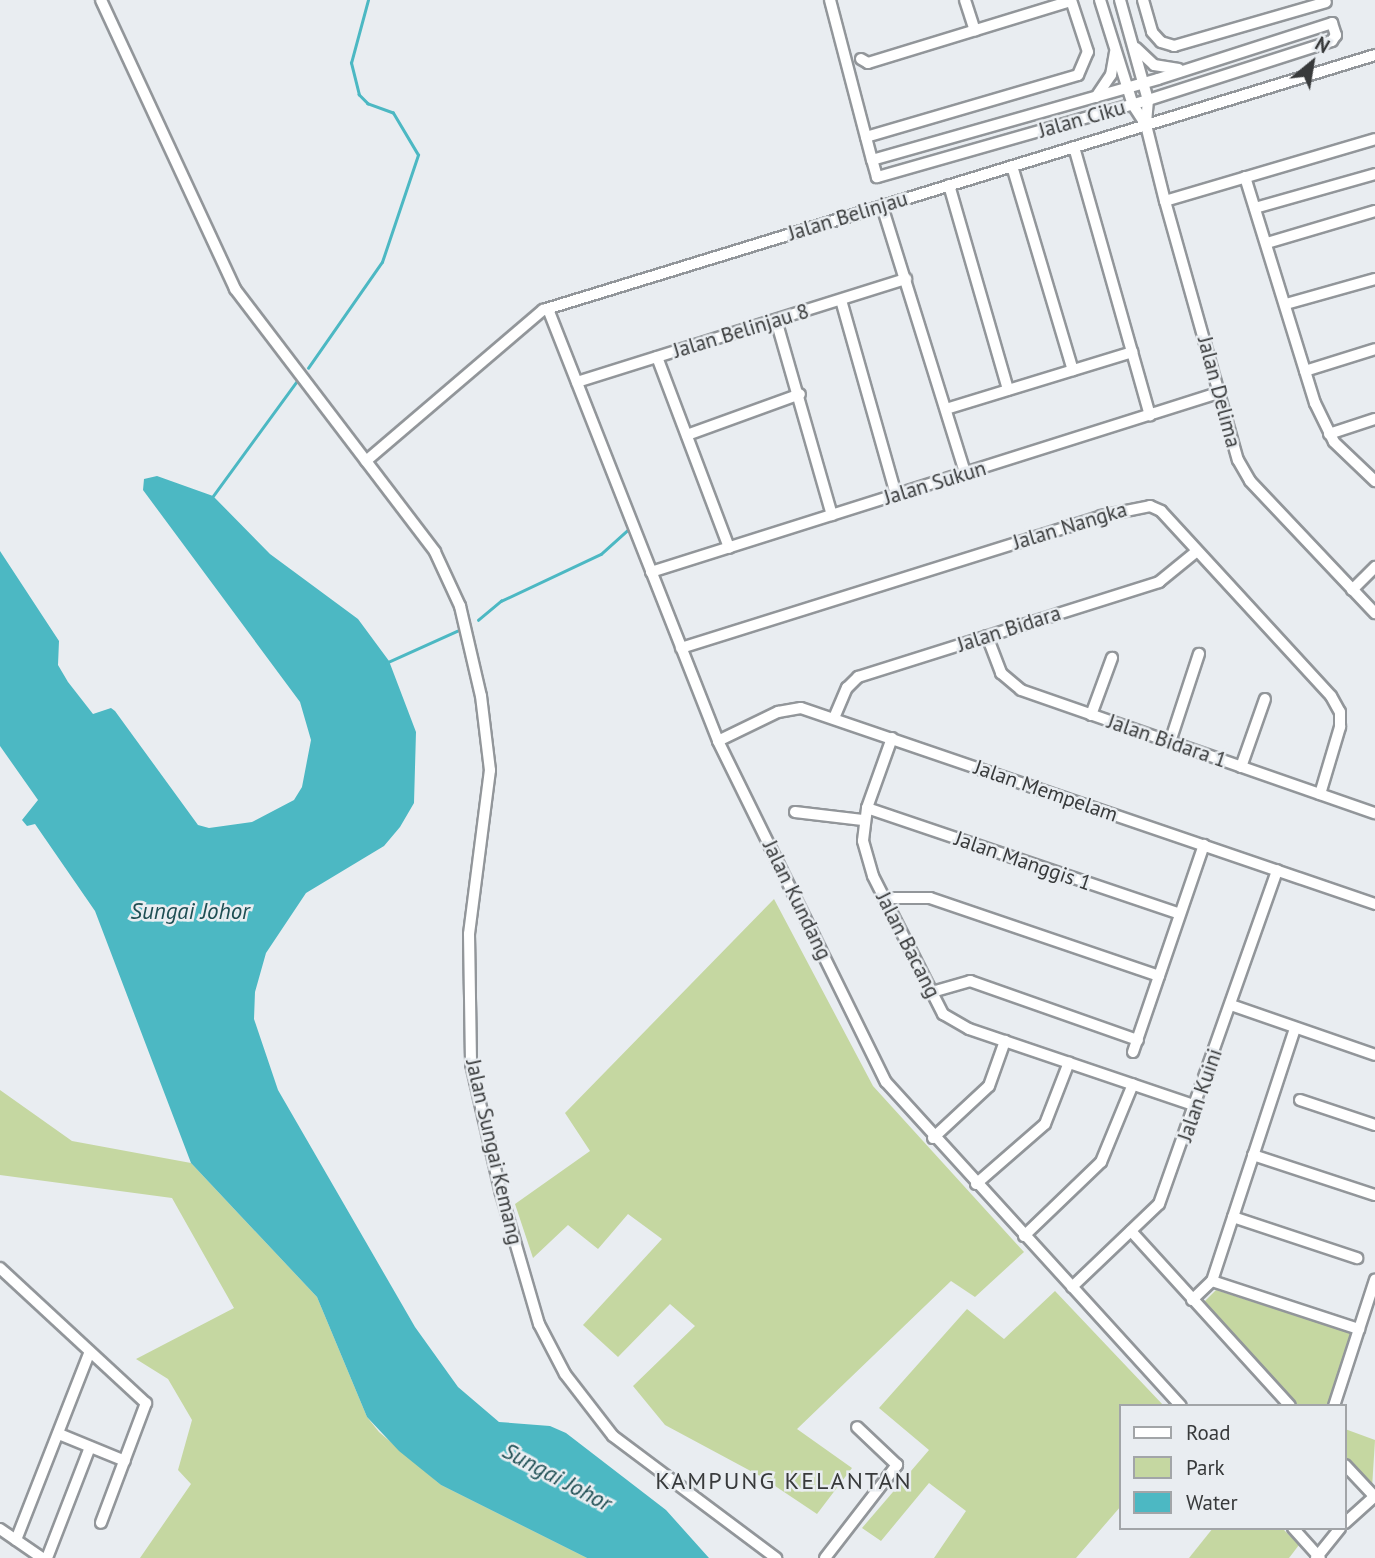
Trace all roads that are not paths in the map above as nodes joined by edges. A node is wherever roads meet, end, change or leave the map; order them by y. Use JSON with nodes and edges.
{"nodes":[{"id":1,"x":101,"y":0,"type":"edge"},
{"id":2,"x":830,"y":0,"type":"edge"},
{"id":3,"x":965,"y":0,"type":"edge"},
{"id":4,"x":1071,"y":0,"type":"edge"},
{"id":5,"x":1100,"y":0,"type":"edge"},
{"id":6,"x":1120,"y":0,"type":"edge"},
{"id":7,"x":1143,"y":0,"type":"edge"},
{"id":8,"x":1326,"y":1,"type":"edge"},
{"id":9,"x":1332,"y":23,"type":"junction"},
{"id":10,"x":975,"y":30,"type":"junction"},
{"id":11,"x":1131,"y":40,"type":"junction"},
{"id":12,"x":1115,"y":47,"type":"junction"},
{"id":13,"x":1375,"y":55,"type":"edge"},
{"id":14,"x":861,"y":60,"type":"dead end"},
{"id":15,"x":1189,"y":69,"type":"junction"},
{"id":16,"x":1143,"y":83,"type":"junction"},
{"id":17,"x":1127,"y":88,"type":"junction"},
{"id":18,"x":1096,"y":97,"type":"junction"},
{"id":19,"x":1148,"y":100,"type":"junction"},
{"id":20,"x":1133,"y":105,"type":"junction"},
{"id":21,"x":1146,"y":125,"type":"junction"},
{"id":22,"x":866,"y":137,"type":"junction"},
{"id":23,"x":1375,"y":139,"type":"edge"},
{"id":24,"x":1074,"y":147,"type":"junction"},
{"id":25,"x":872,"y":160,"type":"junction"},
{"id":26,"x":1012,"y":166,"type":"junction"},
{"id":27,"x":1375,"y":174,"type":"edge"},
{"id":28,"x":1245,"y":177,"type":"junction"},
{"id":29,"x":949,"y":185,"type":"junction"},
{"id":30,"x":1165,"y":201,"type":"junction"},
{"id":31,"x":882,"y":206,"type":"junction"},
{"id":32,"x":1255,"y":208,"type":"junction"},
{"id":33,"x":1375,"y":211,"type":"edge"},
{"id":34,"x":1267,"y":243,"type":"junction"},
{"id":35,"x":906,"y":279,"type":"junction"},
{"id":36,"x":1375,"y":279,"type":"edge"},
{"id":37,"x":841,"y":300,"type":"junction"},
{"id":38,"x":1286,"y":304,"type":"junction"},
{"id":39,"x":548,"y":309,"type":"junction"},
{"id":40,"x":776,"y":320,"type":"junction"},
{"id":41,"x":1375,"y":349,"type":"edge"},
{"id":42,"x":1132,"y":352,"type":"junction"},
{"id":43,"x":657,"y":357,"type":"junction"},
{"id":44,"x":1073,"y":370,"type":"junction"},
{"id":45,"x":1305,"y":371,"type":"junction"},
{"id":46,"x":577,"y":382,"type":"junction"},
{"id":47,"x":1008,"y":390,"type":"junction"},
{"id":48,"x":1218,"y":393,"type":"junction"},
{"id":49,"x":800,"y":394,"type":"junction"},
{"id":50,"x":946,"y":409,"type":"junction"},
{"id":51,"x":1150,"y":415,"type":"junction"},
{"id":52,"x":1375,"y":419,"type":"edge"},
{"id":53,"x":1329,"y":434,"type":"junction"},
{"id":54,"x":687,"y":435,"type":"junction"},
{"id":55,"x":366,"y":461,"type":"junction"},
{"id":56,"x":965,"y":473,"type":"junction"},
{"id":57,"x":1375,"y":481,"type":"edge"},
{"id":58,"x":896,"y":495,"type":"junction"},
{"id":59,"x":832,"y":515,"type":"junction"},
{"id":60,"x":729,"y":548,"type":"junction"},
{"id":61,"x":1197,"y":551,"type":"junction"},
{"id":62,"x":1375,"y":567,"type":"edge"},
{"id":63,"x":651,"y":572,"type":"junction"},
{"id":64,"x":1352,"y":590,"type":"junction"},
{"id":65,"x":1375,"y":614,"type":"edge"},
{"id":66,"x":987,"y":636,"type":"junction"},
{"id":67,"x":681,"y":648,"type":"junction"},
{"id":68,"x":1199,"y":654,"type":"dead end"},
{"id":69,"x":1112,"y":658,"type":"dead end"},
{"id":70,"x":1265,"y":699,"type":"dead end"},
{"id":71,"x":1091,"y":715,"type":"junction"},
{"id":72,"x":834,"y":718,"type":"junction"},
{"id":73,"x":892,"y":738,"type":"junction"},
{"id":74,"x":718,"y":741,"type":"junction"},
{"id":75,"x":1170,"y":742,"type":"junction"},
{"id":76,"x":1241,"y":767,"type":"junction"},
{"id":77,"x":1320,"y":794,"type":"junction"},
{"id":78,"x":867,"y":807,"type":"junction"},
{"id":79,"x":795,"y":812,"type":"dead end"},
{"id":80,"x":1375,"y":813,"type":"edge"},
{"id":81,"x":863,"y":820,"type":"junction"},
{"id":82,"x":1204,"y":845,"type":"junction"},
{"id":83,"x":1277,"y":870,"type":"junction"},
{"id":84,"x":1375,"y":891,"type":"edge"},
{"id":85,"x":885,"y":898,"type":"junction"},
{"id":86,"x":1373,"y":903,"type":"edge"},
{"id":87,"x":1180,"y":914,"type":"junction"},
{"id":88,"x":1159,"y":976,"type":"junction"},
{"id":89,"x":932,"y":992,"type":"junction"},
{"id":90,"x":1231,"y":1005,"type":"junction"},
{"id":91,"x":1295,"y":1028,"type":"junction"},
{"id":92,"x":1138,"y":1040,"type":"junction"},
{"id":93,"x":1005,"y":1041,"type":"junction"},
{"id":94,"x":1133,"y":1052,"type":"dead end"},
{"id":95,"x":1375,"y":1055,"type":"edge"},
{"id":96,"x":1069,"y":1062,"type":"junction"},
{"id":97,"x":1133,"y":1084,"type":"junction"},
{"id":98,"x":1300,"y":1100,"type":"dead end"},
{"id":99,"x":1196,"y":1106,"type":"junction"},
{"id":100,"x":1375,"y":1125,"type":"edge"},
{"id":101,"x":933,"y":1138,"type":"junction"},
{"id":102,"x":1253,"y":1155,"type":"junction"},
{"id":103,"x":976,"y":1184,"type":"junction"},
{"id":104,"x":1375,"y":1195,"type":"edge"},
{"id":105,"x":1233,"y":1217,"type":"junction"},
{"id":106,"x":1131,"y":1231,"type":"junction"},
{"id":107,"x":1024,"y":1236,"type":"junction"},
{"id":108,"x":1357,"y":1258,"type":"dead end"},
{"id":109,"x":0,"y":1268,"type":"edge"},
{"id":110,"x":1375,"y":1280,"type":"edge"},
{"id":111,"x":1212,"y":1281,"type":"junction"},
{"id":112,"x":1072,"y":1287,"type":"junction"},
{"id":113,"x":1192,"y":1300,"type":"junction"},
{"id":114,"x":1359,"y":1329,"type":"junction"},
{"id":115,"x":89,"y":1354,"type":"junction"},
{"id":116,"x":1179,"y":1404,"type":"edge"},
{"id":117,"x":1288,"y":1404,"type":"edge"},
{"id":118,"x":1335,"y":1404,"type":"edge"},
{"id":119,"x":857,"y":1427,"type":"dead end"},
{"id":120,"x":59,"y":1434,"type":"junction"},
{"id":121,"x":90,"y":1447,"type":"junction"},
{"id":122,"x":125,"y":1461,"type":"junction"},
{"id":123,"x":1347,"y":1467,"type":"edge"},
{"id":124,"x":1375,"y":1496,"type":"edge"},
{"id":125,"x":1347,"y":1521,"type":"edge"},
{"id":126,"x":101,"y":1523,"type":"dead end"},
{"id":127,"x":0,"y":1529,"type":"edge"},
{"id":128,"x":1295,"y":1530,"type":"edge"},
{"id":129,"x":1338,"y":1530,"type":"edge"},
{"id":130,"x":16,"y":1540,"type":"junction"},
{"id":131,"x":1318,"y":1557,"type":"edge"},
{"id":132,"x":44,"y":1558,"type":"edge"},
{"id":133,"x":776,"y":1558,"type":"edge"},
{"id":134,"x":825,"y":1558,"type":"edge"}],
"edges":[{"from":1,"to":55,"type":"street","name":"Jalan Sungai Kemang"},
{"from":2,"to":22,"type":"street"},
{"from":3,"to":10,"type":"street"},
{"from":4,"to":10,"type":"street"},
{"from":4,"to":22,"type":"street"},
{"from":5,"to":12,"type":"street","name":"Jalan Delima"},
{"from":6,"to":11,"type":"street","name":"Jalan Delima"},
{"from":7,"to":8,"type":"street"},
{"from":8,"to":9,"type":"street"},
{"from":9,"to":15,"type":"street","name":"Jalan Ciku"},
{"from":9,"to":19,"type":"street","name":"Jalan Ciku"},
{"from":10,"to":14,"type":"street"},
{"from":11,"to":15,"type":"street"},
{"from":11,"to":16,"type":"street","name":"Jalan Delima"},
{"from":12,"to":17,"type":"street","name":"Jalan Delima"},
{"from":12,"to":18,"type":"street"},
{"from":13,"to":21,"type":"street","name":"Jalan Belinjau"},
{"from":15,"to":16,"type":"street","name":"Jalan Ciku"},
{"from":16,"to":17,"type":"street","name":"Jalan Ciku"},
{"from":16,"to":19,"type":"street","name":"Jalan Delima"},
{"from":17,"to":18,"type":"street","name":"Jalan Ciku"},
{"from":17,"to":20,"type":"street","name":"Jalan Delima"},
{"from":18,"to":25,"type":"street","name":"Jalan Ciku"},
{"from":19,"to":20,"type":"street","name":"Jalan Ciku"},
{"from":19,"to":21,"type":"street","name":"Jalan Delima"},
{"from":20,"to":21,"type":"street","name":"Jalan Delima"},
{"from":20,"to":25,"type":"street","name":"Jalan Ciku"},
{"from":21,"to":24,"type":"street","name":"Jalan Belinjau"},
{"from":21,"to":30,"type":"street","name":"Jalan Delima"},
{"from":22,"to":25,"type":"street"},
{"from":23,"to":28,"type":"street"},
{"from":24,"to":26,"type":"street","name":"Jalan Belinjau"},
{"from":24,"to":42,"type":"street"},
{"from":26,"to":29,"type":"street","name":"Jalan Belinjau"},
{"from":26,"to":44,"type":"street"},
{"from":27,"to":32,"type":"street"},
{"from":28,"to":30,"type":"street"},
{"from":28,"to":32,"type":"street"},
{"from":29,"to":31,"type":"street","name":"Jalan Belinjau"},
{"from":29,"to":47,"type":"street"},
{"from":30,"to":48,"type":"street","name":"Jalan Delima"},
{"from":31,"to":35,"type":"street"},
{"from":31,"to":39,"type":"street","name":"Jalan Belinjau"},
{"from":32,"to":34,"type":"street"},
{"from":33,"to":34,"type":"street"},
{"from":34,"to":38,"type":"street"},
{"from":35,"to":37,"type":"street","name":"Jalan Belinjau 8"},
{"from":35,"to":50,"type":"street"},
{"from":36,"to":38,"type":"street"},
{"from":37,"to":40,"type":"street","name":"Jalan Belinjau 8"},
{"from":37,"to":58,"type":"street"},
{"from":38,"to":45,"type":"street"},
{"from":39,"to":46,"type":"street","name":"Jalan Kundang"},
{"from":39,"to":55,"type":"street","name":"Jalan Belinjau"},
{"from":40,"to":43,"type":"street","name":"Jalan Belinjau 8"},
{"from":40,"to":49,"type":"street"},
{"from":41,"to":45,"type":"street"},
{"from":42,"to":44,"type":"street"},
{"from":42,"to":51,"type":"street"},
{"from":43,"to":46,"type":"street","name":"Jalan Belinjau 8"},
{"from":43,"to":54,"type":"street"},
{"from":44,"to":47,"type":"street"},
{"from":45,"to":53,"type":"street"},
{"from":46,"to":63,"type":"street","name":"Jalan Kundang"},
{"from":47,"to":50,"type":"street"},
{"from":48,"to":51,"type":"street","name":"Jalan Sukun"},
{"from":48,"to":64,"type":"street","name":"Jalan Delima"},
{"from":49,"to":54,"type":"street"},
{"from":49,"to":59,"type":"street"},
{"from":50,"to":56,"type":"street"},
{"from":51,"to":56,"type":"street","name":"Jalan Sukun"},
{"from":52,"to":53,"type":"street"},
{"from":53,"to":57,"type":"street"},
{"from":54,"to":60,"type":"street"},
{"from":55,"to":133,"type":"street","name":"Jalan Sungai Kemang"},
{"from":56,"to":58,"type":"street","name":"Jalan Sukun"},
{"from":58,"to":59,"type":"street","name":"Jalan Sukun"},
{"from":59,"to":60,"type":"street","name":"Jalan Sukun"},
{"from":60,"to":63,"type":"street","name":"Jalan Sukun"},
{"from":61,"to":66,"type":"street","name":"Jalan Bidara"},
{"from":61,"to":67,"type":"street","name":"Jalan Nangka"},
{"from":61,"to":77,"type":"street","name":"Jalan Nangka"},
{"from":62,"to":64,"type":"street"},
{"from":63,"to":67,"type":"street","name":"Jalan Kundang"},
{"from":64,"to":65,"type":"street","name":"Jalan Delima"},
{"from":66,"to":71,"type":"street","name":"Jalan Bidara 1"},
{"from":66,"to":72,"type":"street","name":"Jalan Bidara"},
{"from":67,"to":74,"type":"street","name":"Jalan Kundang"},
{"from":68,"to":75,"type":"street"},
{"from":69,"to":71,"type":"street"},
{"from":70,"to":76,"type":"street"},
{"from":71,"to":75,"type":"street","name":"Jalan Bidara 1"},
{"from":72,"to":73,"type":"street","name":"Jalan Mempelam"},
{"from":72,"to":74,"type":"street","name":"Jalan Mempelam"},
{"from":73,"to":78,"type":"street","name":"Jalan Bacang"},
{"from":73,"to":82,"type":"street","name":"Jalan Mempelam"},
{"from":74,"to":101,"type":"street","name":"Jalan Kundang"},
{"from":75,"to":76,"type":"street","name":"Jalan Bidara 1"},
{"from":76,"to":77,"type":"street","name":"Jalan Bidara 1"},
{"from":77,"to":80,"type":"street","name":"Jalan Bidara 1"},
{"from":78,"to":81,"type":"street","name":"Jalan Bacang"},
{"from":78,"to":87,"type":"street","name":"Jalan Manggis 1"},
{"from":79,"to":81,"type":"street"},
{"from":81,"to":85,"type":"street","name":"Jalan Bacang"},
{"from":82,"to":83,"type":"street","name":"Jalan Mempelam"},
{"from":82,"to":87,"type":"street"},
{"from":83,"to":86,"type":"street","name":"Jalan Mempelam"},
{"from":83,"to":90,"type":"street","name":"Jalan Kuini"},
{"from":84,"to":86,"type":"street"},
{"from":85,"to":88,"type":"street"},
{"from":85,"to":89,"type":"street","name":"Jalan Bacang"},
{"from":87,"to":88,"type":"street"},
{"from":88,"to":92,"type":"street"},
{"from":89,"to":92,"type":"street"},
{"from":89,"to":93,"type":"street","name":"Jalan Bacang"},
{"from":90,"to":91,"type":"street"},
{"from":90,"to":99,"type":"street","name":"Jalan Kuini"},
{"from":91,"to":95,"type":"street"},
{"from":91,"to":102,"type":"street"},
{"from":92,"to":94,"type":"street"},
{"from":93,"to":96,"type":"street","name":"Jalan Bacang"},
{"from":93,"to":101,"type":"street"},
{"from":96,"to":97,"type":"street","name":"Jalan Bacang"},
{"from":96,"to":103,"type":"street"},
{"from":97,"to":99,"type":"street","name":"Jalan Bacang"},
{"from":97,"to":107,"type":"street"},
{"from":98,"to":100,"type":"street"},
{"from":99,"to":106,"type":"street","name":"Jalan Kuini"},
{"from":101,"to":103,"type":"street","name":"Jalan Kundang"},
{"from":102,"to":104,"type":"street"},
{"from":102,"to":105,"type":"street"},
{"from":103,"to":107,"type":"street","name":"Jalan Kundang"},
{"from":105,"to":108,"type":"street"},
{"from":105,"to":111,"type":"street"},
{"from":106,"to":112,"type":"street","name":"Jalan Kuini"},
{"from":106,"to":113,"type":"street"},
{"from":107,"to":112,"type":"street","name":"Jalan Kundang"},
{"from":109,"to":115,"type":"street"},
{"from":110,"to":114,"type":"street"},
{"from":111,"to":113,"type":"street"},
{"from":111,"to":114,"type":"street"},
{"from":112,"to":116,"type":"street","name":"Jalan Kundang"},
{"from":113,"to":117,"type":"street"},
{"from":114,"to":118,"type":"street"},
{"from":115,"to":120,"type":"street"},
{"from":115,"to":122,"type":"street"},
{"from":119,"to":134,"type":"street"},
{"from":120,"to":121,"type":"street"},
{"from":120,"to":130,"type":"street"},
{"from":121,"to":122,"type":"street"},
{"from":121,"to":132,"type":"street"},
{"from":122,"to":126,"type":"street"},
{"from":123,"to":124,"type":"street"},
{"from":124,"to":125,"type":"street"},
{"from":127,"to":130,"type":"street"},
{"from":128,"to":131,"type":"street"},
{"from":129,"to":131,"type":"street"},
{"from":130,"to":132,"type":"street"}]}
